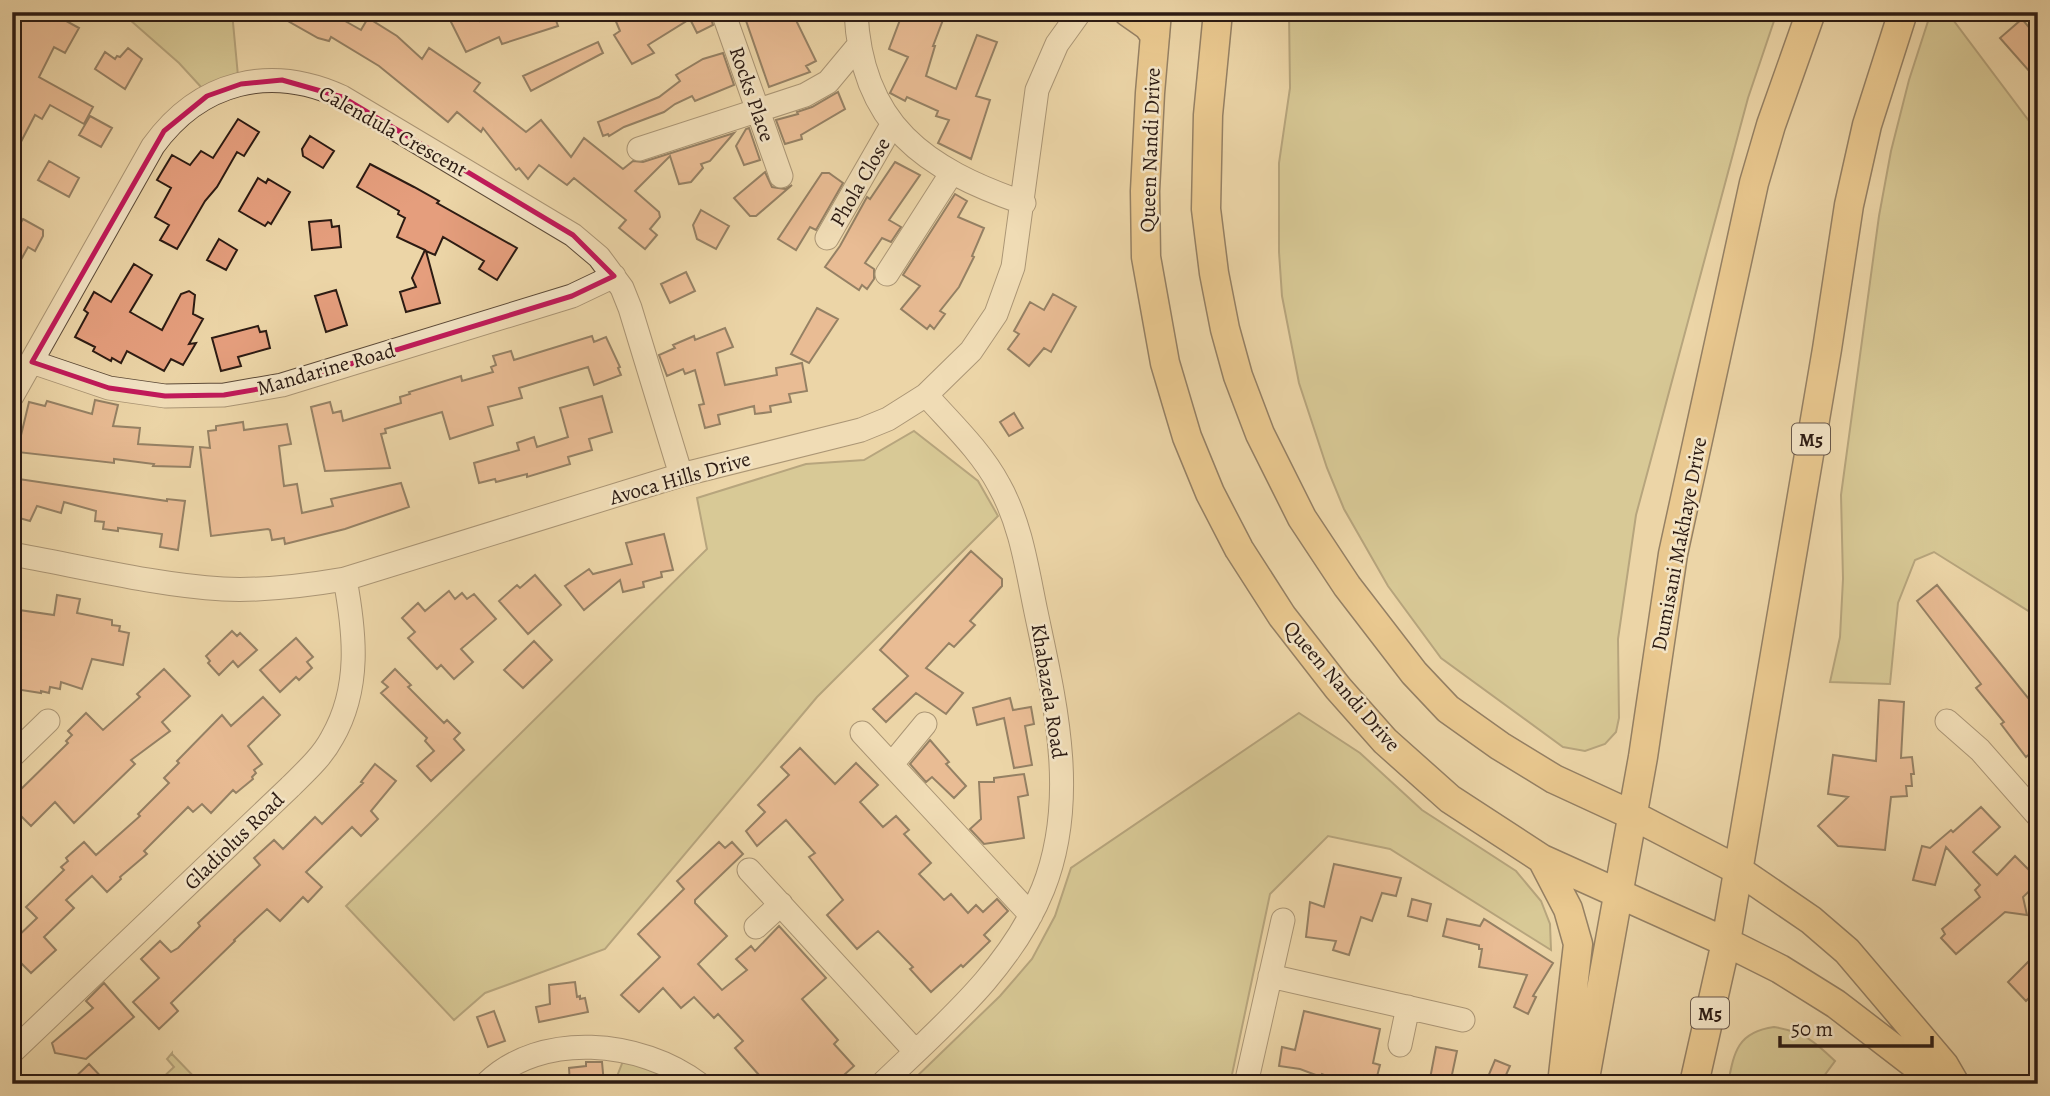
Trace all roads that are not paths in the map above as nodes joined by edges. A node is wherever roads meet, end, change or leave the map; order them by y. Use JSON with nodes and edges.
{"nodes":[{"id":1,"x":723,"y":12,"type":"edge"},
{"id":2,"x":856,"y":12,"type":"edge"},
{"id":3,"x":1080,"y":12,"type":"edge"},
{"id":4,"x":1128,"y":12,"type":"edge"},
{"id":5,"x":1218,"y":12,"type":"edge"},
{"id":6,"x":1811,"y":12,"type":"edge"},
{"id":7,"x":1903,"y":12,"type":"edge"},
{"id":8,"x":1156,"y":24,"type":"edge"},
{"id":9,"x":858,"y":46,"type":"junction"},
{"id":10,"x":757,"y":109,"type":"junction"},
{"id":11,"x":892,"y":125,"type":"junction"},
{"id":12,"x":639,"y":149,"type":"dead end"},
{"id":13,"x":951,"y":174,"type":"junction"},
{"id":14,"x":780,"y":176,"type":"dead end"},
{"id":15,"x":1024,"y":203,"type":"junction"},
{"id":16,"x":827,"y":238,"type":"dead end"},
{"id":17,"x":887,"y":274,"type":"dead end"},
{"id":18,"x":614,"y":276,"type":"junction"},
{"id":19,"x":32,"y":362,"type":"junction"},
{"id":20,"x":926,"y":395,"type":"junction"},
{"id":21,"x":12,"y":396,"type":"edge"},
{"id":22,"x":681,"y":475,"type":"junction"},
{"id":23,"x":12,"y":554,"type":"edge"},
{"id":24,"x":345,"y":579,"type":"junction"},
{"id":25,"x":48,"y":721,"type":"dead end"},
{"id":26,"x":1947,"y":721,"type":"dead end"},
{"id":27,"x":925,"y":724,"type":"dead end"},
{"id":28,"x":862,"y":733,"type":"dead end"},
{"id":29,"x":12,"y":756,"type":"edge"},
{"id":30,"x":892,"y":764,"type":"junction"},
{"id":31,"x":1632,"y":815,"type":"junction"},
{"id":32,"x":2038,"y":816,"type":"edge"},
{"id":33,"x":1542,"y":859,"type":"junction"},
{"id":34,"x":749,"y":870,"type":"dead end"},
{"id":35,"x":1738,"y":870,"type":"junction"},
{"id":36,"x":1618,"y":892,"type":"junction"},
{"id":37,"x":781,"y":904,"type":"junction"},
{"id":38,"x":1031,"y":915,"type":"junction"},
{"id":39,"x":1283,"y":920,"type":"dead end"},
{"id":40,"x":756,"y":927,"type":"dead end"},
{"id":41,"x":1726,"y":942,"type":"junction"},
{"id":42,"x":1270,"y":976,"type":"junction"},
{"id":43,"x":1408,"y":1007,"type":"junction"},
{"id":44,"x":1463,"y":1020,"type":"dead end"},
{"id":45,"x":1400,"y":1045,"type":"dead end"},
{"id":46,"x":915,"y":1051,"type":"junction"},
{"id":47,"x":12,"y":1052,"type":"edge"},
{"id":48,"x":486,"y":1084,"type":"edge"},
{"id":49,"x":699,"y":1084,"type":"edge"},
{"id":50,"x":882,"y":1084,"type":"edge"},
{"id":51,"x":1246,"y":1084,"type":"edge"},
{"id":52,"x":1562,"y":1084,"type":"edge"},
{"id":53,"x":1584,"y":1084,"type":"edge"},
{"id":54,"x":1694,"y":1084,"type":"edge"},
{"id":55,"x":1940,"y":1084,"type":"edge"},
{"id":56,"x":1955,"y":1084,"type":"edge"}],
"edges":[{"from":1,"to":10,"type":"street","name":"Rocks Place"},
{"from":2,"to":9,"type":"street"},
{"from":3,"to":15,"type":"street","name":"Avoca Hills Drive"},
{"from":4,"to":8,"type":"main road"},
{"from":5,"to":31,"type":"main road"},
{"from":6,"to":31,"type":"main road","name":"Dumisani Makhaye Drive"},
{"from":7,"to":35,"type":"main road","number":"M5"},
{"from":8,"to":33,"type":"main road","name":"Queen Nandi Drive"},
{"from":9,"to":10,"type":"street"},
{"from":9,"to":11,"type":"street"},
{"from":10,"to":12,"type":"street"},
{"from":10,"to":14,"type":"street","name":"Rocks Place"},
{"from":11,"to":13,"type":"street"},
{"from":11,"to":16,"type":"street","name":"Phola Close"},
{"from":13,"to":15,"type":"street"},
{"from":13,"to":17,"type":"street"},
{"from":15,"to":20,"type":"street","name":"Avoca Hills Drive"},
{"from":18,"to":19,"type":"street","name":"Mandarine Road"},
{"from":18,"to":19,"type":"street","name":"Calendula Crescent"},
{"from":18,"to":22,"type":"street","name":"Calendula Crescent"},
{"from":19,"to":21,"type":"street","name":"Calendula Crescent"},
{"from":20,"to":22,"type":"street","name":"Avoca Hills Drive"},
{"from":20,"to":38,"type":"street","name":"Khabazela Road"},
{"from":22,"to":24,"type":"street","name":"Avoca Hills Drive"},
{"from":23,"to":24,"type":"street","name":"Avoca Hills Drive"},
{"from":24,"to":47,"type":"street","name":"Gladiolus Road"},
{"from":25,"to":29,"type":"street"},
{"from":26,"to":32,"type":"street"},
{"from":27,"to":30,"type":"street"},
{"from":28,"to":30,"type":"street"},
{"from":30,"to":38,"type":"street"},
{"from":31,"to":35,"type":"main road"},
{"from":31,"to":36,"type":"main road","name":"Dumisani Makhaye Drive"},
{"from":33,"to":36,"type":"main road","name":"Queen Nandi Drive"},
{"from":33,"to":52,"type":"main road"},
{"from":34,"to":37,"type":"street"},
{"from":35,"to":41,"type":"main road","number":"M5"},
{"from":35,"to":56,"type":"main road"},
{"from":36,"to":41,"type":"main road","name":"Queen Nandi Drive"},
{"from":36,"to":53,"type":"main road","name":"Dumisani Makhaye Drive"},
{"from":37,"to":40,"type":"street"},
{"from":37,"to":46,"type":"street"},
{"from":38,"to":46,"type":"street","name":"Khabazela Road"},
{"from":39,"to":42,"type":"street"},
{"from":41,"to":54,"type":"main road","number":"M5"},
{"from":41,"to":55,"type":"main road","name":"Queen Nandi Drive"},
{"from":42,"to":43,"type":"street"},
{"from":42,"to":51,"type":"street"},
{"from":43,"to":44,"type":"street"},
{"from":43,"to":45,"type":"street"},
{"from":46,"to":50,"type":"street","name":"Khabazela Road"},
{"from":48,"to":49,"type":"street"}]}
